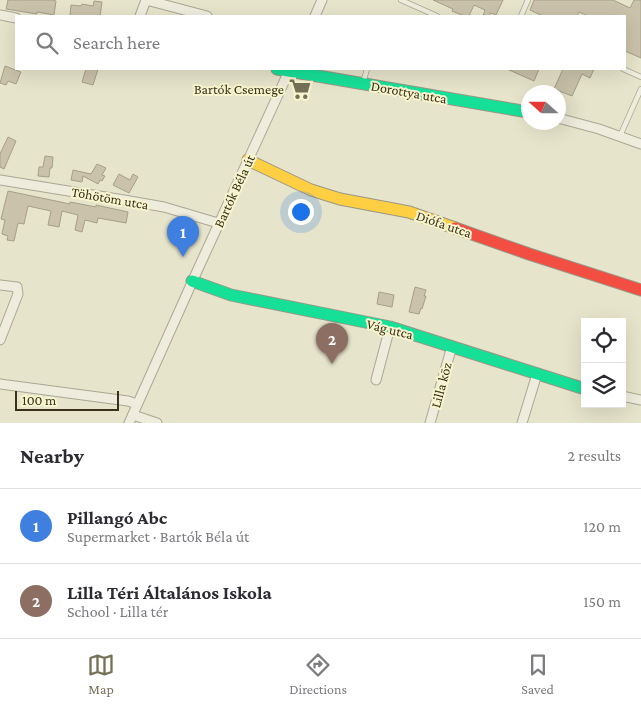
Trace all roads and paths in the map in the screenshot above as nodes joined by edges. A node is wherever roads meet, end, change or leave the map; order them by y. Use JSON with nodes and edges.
{"nodes":[{"id":1,"x":146,"y":0,"type":"edge"},
{"id":2,"x":322,"y":0,"type":"edge"},
{"id":3,"x":400,"y":0,"type":"edge"},
{"id":4,"x":528,"y":0,"type":"edge"},
{"id":5,"x":0,"y":15,"type":"edge"},
{"id":6,"x":140,"y":15,"type":"edge"},
{"id":7,"x":203,"y":15,"type":"edge"},
{"id":8,"x":315,"y":15,"type":"edge"},
{"id":9,"x":434,"y":15,"type":"edge"},
{"id":10,"x":521,"y":15,"type":"edge"},
{"id":11,"x":15,"y":18,"type":"edge"},
{"id":12,"x":290,"y":70,"type":"edge"},
{"id":13,"x":309,"y":70,"type":"edge"},
{"id":14,"x":367,"y":70,"type":"edge"},
{"id":15,"x":625,"y":70,"type":"edge"},
{"id":16,"x":641,"y":77,"type":"edge"},
{"id":17,"x":328,"y":78,"type":"junction"},
{"id":18,"x":362,"y":84,"type":"junction"},
{"id":19,"x":641,"y":89,"type":"edge"},
{"id":20,"x":521,"y":111,"type":"edge"},
{"id":21,"x":566,"y":120,"type":"edge"},
{"id":22,"x":620,"y":136,"type":"junction"},
{"id":23,"x":641,"y":144,"type":"edge"},
{"id":24,"x":248,"y":160,"type":"junction"},
{"id":25,"x":0,"y":180,"type":"edge"},
{"id":26,"x":218,"y":223,"type":"junction"},
{"id":27,"x":192,"y":281,"type":"junction"},
{"id":28,"x":0,"y":285,"type":"edge"},
{"id":29,"x":641,"y":290,"type":"edge"},
{"id":30,"x":390,"y":327,"type":"junction"},
{"id":31,"x":0,"y":340,"type":"edge"},
{"id":32,"x":452,"y":346,"type":"junction"},
{"id":33,"x":537,"y":374,"type":"junction"},
{"id":34,"x":376,"y":380,"type":"dead end"},
{"id":35,"x":0,"y":384,"type":"edge"},
{"id":36,"x":581,"y":388,"type":"edge"},
{"id":37,"x":626,"y":397,"type":"edge"},
{"id":38,"x":641,"y":400,"type":"edge"},
{"id":39,"x":137,"y":404,"type":"junction"},
{"id":40,"x":131,"y":419,"type":"edge"},
{"id":41,"x":157,"y":423,"type":"edge"},
{"id":42,"x":430,"y":423,"type":"edge"},
{"id":43,"x":522,"y":423,"type":"edge"}],
"edges":[{"from":1,"to":6,"type":"street"},
{"from":1,"to":7,"type":"street"},
{"from":2,"to":8,"type":"street"},
{"from":3,"to":9,"type":"lane"},
{"from":4,"to":10,"type":"lane"},
{"from":5,"to":11,"type":"street"},
{"from":12,"to":17,"type":"street","name":"Dorottya utca"},
{"from":12,"to":24,"type":"street","name":"Bartók Béla út"},
{"from":13,"to":17,"type":"street"},
{"from":14,"to":18,"type":"lane"},
{"from":15,"to":16,"type":"lane"},
{"from":17,"to":18,"type":"street","name":"Dorottya utca"},
{"from":18,"to":20,"type":"street","name":"Dorottya utca"},
{"from":19,"to":22,"type":"lane"},
{"from":21,"to":22,"type":"street"},
{"from":22,"to":23,"type":"street"},
{"from":24,"to":26,"type":"street","name":"Bartók Béla út"},
{"from":24,"to":29,"type":"street","name":"Diófa utca"},
{"from":25,"to":26,"type":"street","name":"Töhötöm utca"},
{"from":26,"to":27,"type":"street","name":"Bartók Béla út"},
{"from":27,"to":30,"type":"street","name":"Vág utca"},
{"from":27,"to":39,"type":"street","name":"Bartók Béla út"},
{"from":28,"to":31,"type":"street"},
{"from":30,"to":32,"type":"street","name":"Vág utca"},
{"from":30,"to":34,"type":"street"},
{"from":32,"to":33,"type":"street","name":"Vág utca"},
{"from":32,"to":42,"type":"street","name":"Lilla köz"},
{"from":33,"to":36,"type":"street","name":"Vág utca"},
{"from":33,"to":43,"type":"street"},
{"from":35,"to":39,"type":"street"},
{"from":37,"to":38,"type":"street"},
{"from":39,"to":40,"type":"street","name":"Bartók Béla út"},
{"from":40,"to":41,"type":"street"}]}
